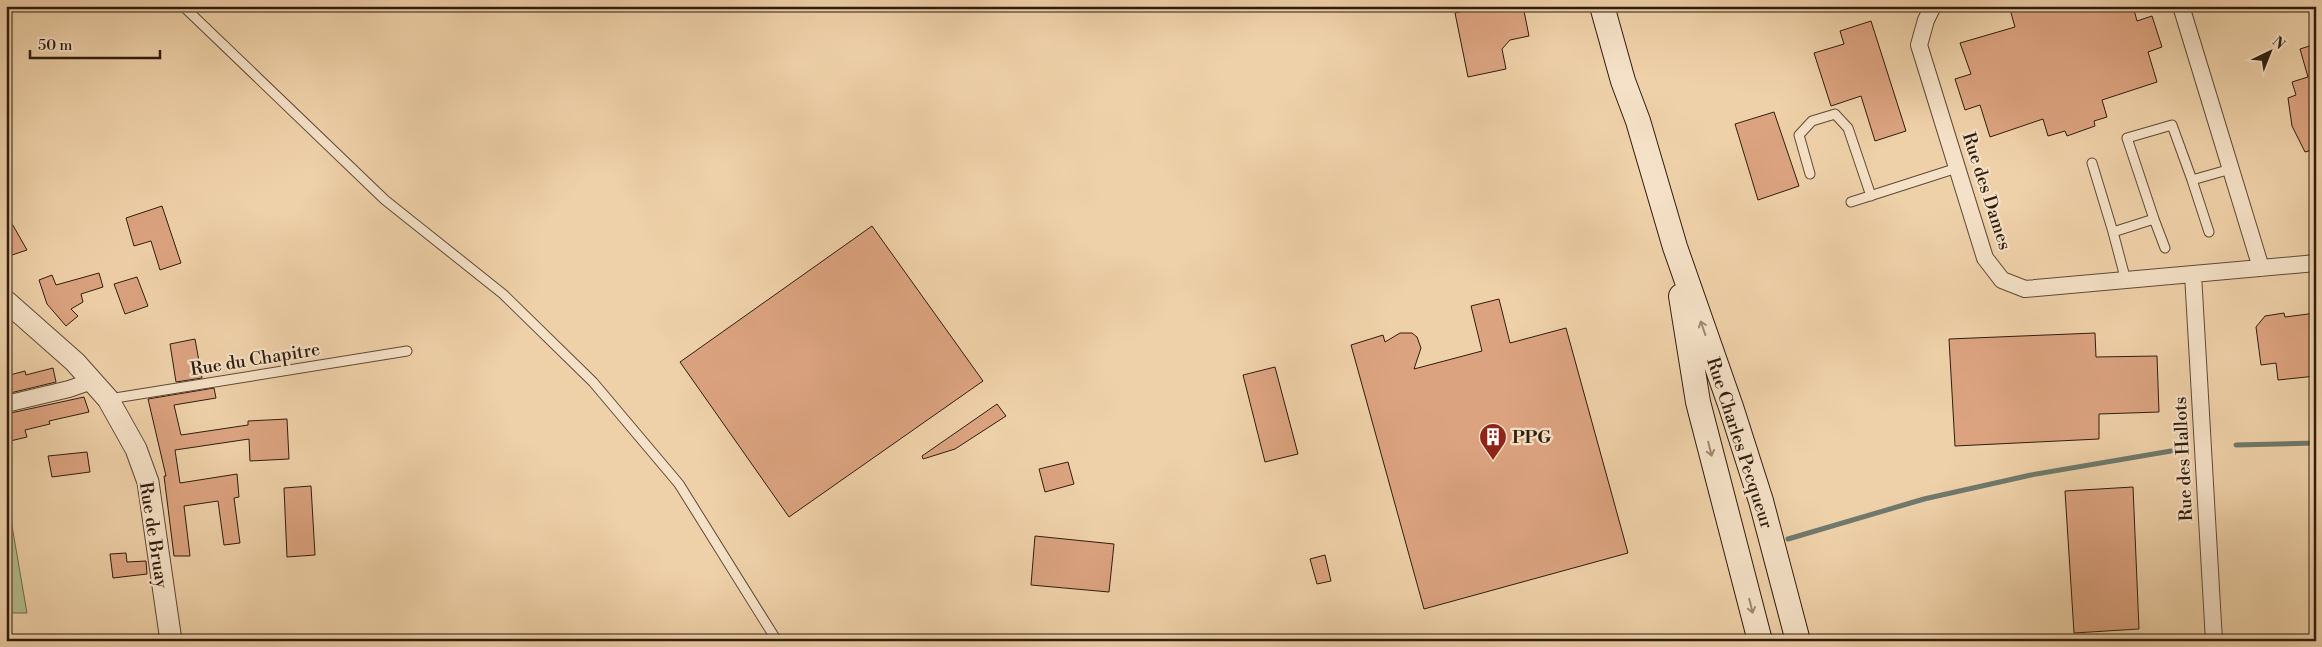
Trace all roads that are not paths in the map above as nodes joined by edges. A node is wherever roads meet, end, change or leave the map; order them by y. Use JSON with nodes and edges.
{"nodes":[{"id":1,"x":183,"y":6,"type":"edge"},
{"id":2,"x":1602,"y":6,"type":"edge"},
{"id":3,"x":1933,"y":6,"type":"edge"},
{"id":4,"x":2181,"y":6,"type":"edge"},
{"id":5,"x":2092,"y":163,"type":"dead end"},
{"id":6,"x":1957,"y":168,"type":"junction"},
{"id":7,"x":2231,"y":169,"type":"junction"},
{"id":8,"x":1810,"y":174,"type":"dead end"},
{"id":9,"x":2192,"y":180,"type":"junction"},
{"id":10,"x":1870,"y":196,"type":"junction"},
{"id":11,"x":1851,"y":202,"type":"dead end"},
{"id":12,"x":2154,"y":219,"type":"junction"},
{"id":13,"x":2113,"y":232,"type":"junction"},
{"id":14,"x":2209,"y":232,"type":"dead end"},
{"id":15,"x":1675,"y":247,"type":"junction"},
{"id":16,"x":2165,"y":248,"type":"dead end"},
{"id":17,"x":2316,"y":263,"type":"edge"},
{"id":18,"x":2261,"y":268,"type":"junction"},
{"id":19,"x":2193,"y":274,"type":"junction"},
{"id":20,"x":2126,"y":280,"type":"junction"},
{"id":21,"x":6,"y":301,"type":"edge"},
{"id":22,"x":407,"y":351,"type":"dead end"},
{"id":23,"x":92,"y":381,"type":"junction"},
{"id":24,"x":108,"y":399,"type":"junction"},
{"id":25,"x":6,"y":404,"type":"edge"},
{"id":26,"x":171,"y":641,"type":"edge"},
{"id":27,"x":777,"y":641,"type":"edge"},
{"id":28,"x":1760,"y":641,"type":"edge"},
{"id":29,"x":1798,"y":641,"type":"edge"},
{"id":30,"x":2214,"y":641,"type":"edge"}],
"edges":[{"from":1,"to":27,"type":"lane"},
{"from":2,"to":15,"type":"main road","name":"Rue Charles Pecqueur"},
{"from":3,"to":6,"type":"street","name":"Rue des Dames"},
{"from":4,"to":7,"type":"street"},
{"from":5,"to":13,"type":"lane"},
{"from":6,"to":10,"type":"lane"},
{"from":6,"to":20,"type":"street","name":"Rue des Dames"},
{"from":7,"to":9,"type":"lane"},
{"from":7,"to":18,"type":"street"},
{"from":8,"to":10,"type":"lane"},
{"from":9,"to":12,"type":"lane"},
{"from":9,"to":14,"type":"lane"},
{"from":10,"to":11,"type":"lane"},
{"from":12,"to":13,"type":"lane"},
{"from":12,"to":16,"type":"lane"},
{"from":13,"to":20,"type":"lane"},
{"from":15,"to":28,"type":"main road","name":"Rue Charles Pecqueur","one_way":true},
{"from":29,"to":15,"type":"main road","name":"Rue Charles Pecqueur","one_way":true},
{"from":17,"to":18,"type":"street","name":"Rue des Dames"},
{"from":18,"to":19,"type":"street","name":"Rue des Dames"},
{"from":19,"to":20,"type":"street","name":"Rue des Dames"},
{"from":19,"to":30,"type":"street","name":"Rue des Hallots"},
{"from":21,"to":23,"type":"street","name":"Rue de Bruay"},
{"from":22,"to":24,"type":"lane","name":"Rue du Chapitre"},
{"from":23,"to":24,"type":"street","name":"Rue de Bruay"},
{"from":23,"to":25,"type":"street"},
{"from":24,"to":26,"type":"street","name":"Rue de Bruay"}]}
